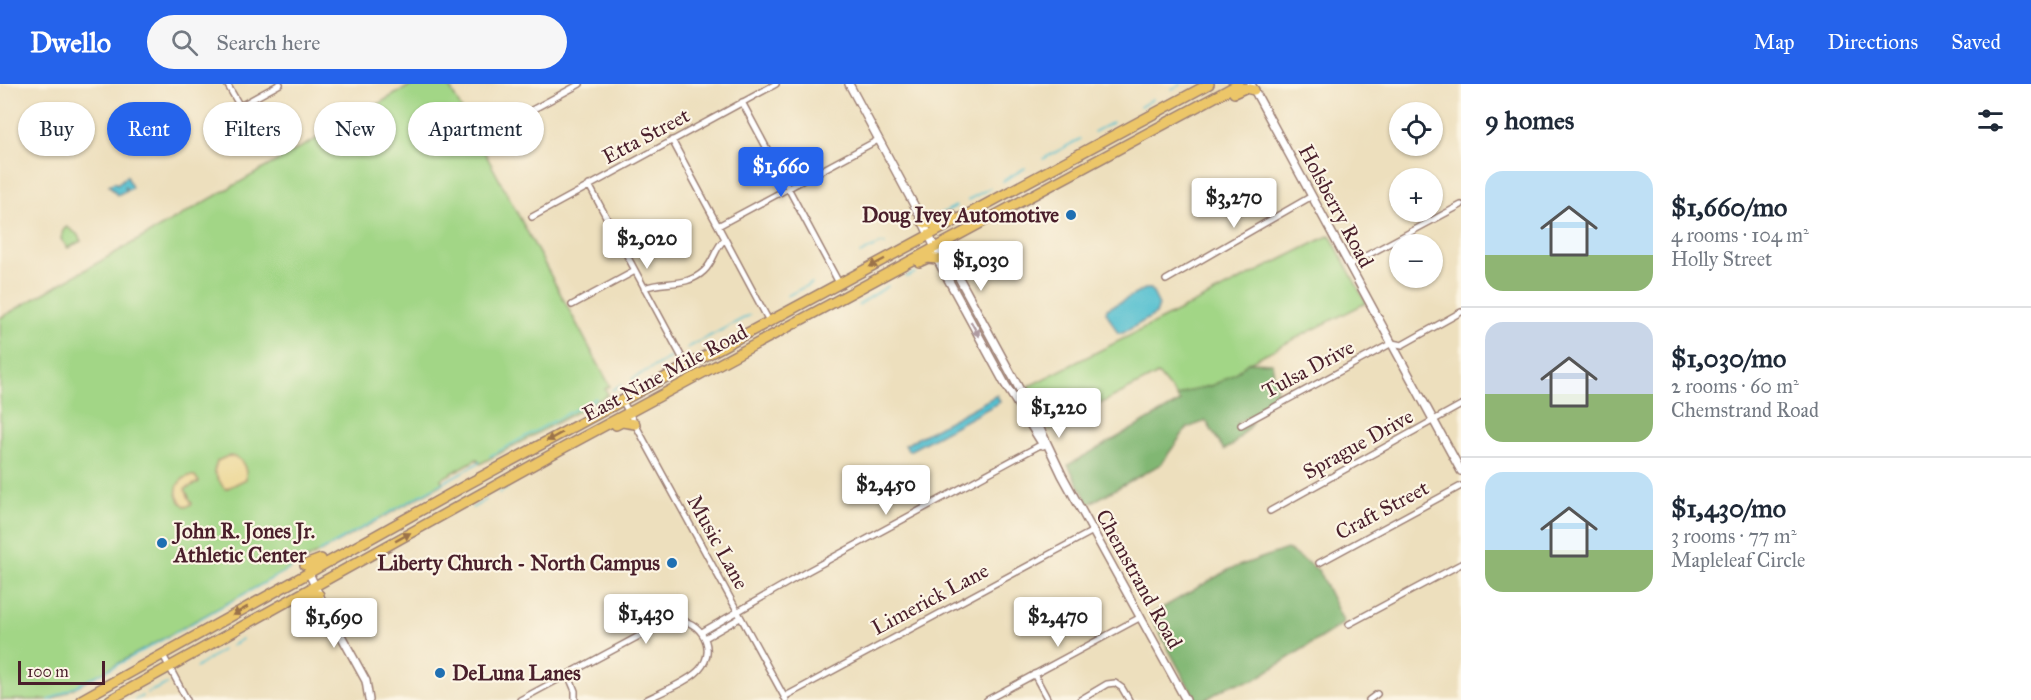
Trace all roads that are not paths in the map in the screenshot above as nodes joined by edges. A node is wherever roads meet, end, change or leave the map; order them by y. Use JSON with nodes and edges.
{"nodes":[{"id":1,"x":227,"y":84,"type":"edge"},
{"id":2,"x":280,"y":84,"type":"edge"},
{"id":3,"x":580,"y":84,"type":"edge"},
{"id":4,"x":776,"y":84,"type":"edge"},
{"id":5,"x":849,"y":84,"type":"edge"},
{"id":6,"x":1209,"y":84,"type":"edge"},
{"id":7,"x":1229,"y":84,"type":"edge"},
{"id":8,"x":1239,"y":84,"type":"edge"},
{"id":9,"x":1252,"y":87,"type":"edge"},
{"id":10,"x":238,"y":102,"type":"edge"},
{"id":11,"x":247,"y":102,"type":"edge"},
{"id":12,"x":742,"y":102,"type":"junction"},
{"id":13,"x":544,"y":103,"type":"edge"},
{"id":14,"x":1167,"y":107,"type":"junction"},
{"id":15,"x":672,"y":140,"type":"junction"},
{"id":16,"x":878,"y":140,"type":"junction"},
{"id":17,"x":1097,"y":150,"type":"junction"},
{"id":18,"x":1117,"y":150,"type":"junction"},
{"id":19,"x":1042,"y":179,"type":"junction"},
{"id":20,"x":1056,"y":183,"type":"junction"},
{"id":21,"x":589,"y":185,"type":"junction"},
{"id":22,"x":1020,"y":186,"type":"junction"},
{"id":23,"x":788,"y":188,"type":"junction"},
{"id":24,"x":1312,"y":196,"type":"junction"},
{"id":25,"x":1461,"y":205,"type":"edge"},
{"id":26,"x":532,"y":217,"type":"dead end"},
{"id":27,"x":922,"y":221,"type":"junction"},
{"id":28,"x":981,"y":223,"type":"junction"},
{"id":29,"x":718,"y":226,"type":"junction"},
{"id":30,"x":928,"y":235,"type":"junction"},
{"id":31,"x":725,"y":239,"type":"junction"},
{"id":32,"x":936,"y":248,"type":"junction"},
{"id":33,"x":937,"y":260,"type":"junction"},
{"id":34,"x":1349,"y":265,"type":"junction"},
{"id":35,"x":635,"y":271,"type":"junction"},
{"id":36,"x":1166,"y":280,"type":"dead end"},
{"id":37,"x":839,"y":283,"type":"junction"},
{"id":38,"x":644,"y":288,"type":"junction"},
{"id":39,"x":572,"y":305,"type":"dead end"},
{"id":40,"x":1461,"y":312,"type":"edge"},
{"id":41,"x":814,"y":313,"type":"junction"},
{"id":42,"x":769,"y":321,"type":"junction"},
{"id":43,"x":1392,"y":343,"type":"junction"},
{"id":44,"x":749,"y":348,"type":"junction"},
{"id":45,"x":738,"y":354,"type":"junction"},
{"id":46,"x":686,"y":365,"type":"junction"},
{"id":47,"x":731,"y":366,"type":"dead end"},
{"id":48,"x":621,"y":400,"type":"junction"},
{"id":49,"x":649,"y":402,"type":"junction"},
{"id":50,"x":1461,"y":405,"type":"edge"},
{"id":51,"x":628,"y":413,"type":"junction"},
{"id":52,"x":1434,"y":420,"type":"junction"},
{"id":53,"x":634,"y":424,"type":"junction"},
{"id":54,"x":1241,"y":425,"type":"dead end"},
{"id":55,"x":1045,"y":443,"type":"junction"},
{"id":56,"x":537,"y":447,"type":"junction"},
{"id":57,"x":565,"y":447,"type":"junction"},
{"id":58,"x":1461,"y":471,"type":"edge"},
{"id":59,"x":1461,"y":486,"type":"edge"},
{"id":60,"x":447,"y":495,"type":"junction"},
{"id":61,"x":476,"y":497,"type":"junction"},
{"id":62,"x":1270,"y":510,"type":"dead end"},
{"id":63,"x":1093,"y":531,"type":"junction"},
{"id":64,"x":1319,"y":563,"type":"dead end"},
{"id":65,"x":1461,"y":564,"type":"edge"},
{"id":66,"x":307,"y":569,"type":"junction"},
{"id":67,"x":317,"y":590,"type":"junction"},
{"id":68,"x":736,"y":610,"type":"junction"},
{"id":69,"x":1141,"y":617,"type":"junction"},
{"id":70,"x":740,"y":618,"type":"junction"},
{"id":71,"x":1349,"y":624,"type":"dead end"},
{"id":72,"x":702,"y":632,"type":"junction"},
{"id":73,"x":705,"y":638,"type":"junction"},
{"id":74,"x":210,"y":644,"type":"junction"},
{"id":75,"x":162,"y":654,"type":"junction"},
{"id":76,"x":137,"y":669,"type":"junction"},
{"id":77,"x":170,"y":669,"type":"junction"},
{"id":78,"x":568,"y":674,"type":"junction"},
{"id":79,"x":1034,"y":674,"type":"junction"},
{"id":80,"x":104,"y":687,"type":"junction"},
{"id":81,"x":1377,"y":694,"type":"dead end"},
{"id":82,"x":785,"y":698,"type":"edge"},
{"id":83,"x":74,"y":700,"type":"edge"},
{"id":84,"x":81,"y":700,"type":"edge"},
{"id":85,"x":90,"y":700,"type":"edge"},
{"id":86,"x":110,"y":700,"type":"edge"},
{"id":87,"x":187,"y":700,"type":"edge"},
{"id":88,"x":369,"y":700,"type":"edge"},
{"id":89,"x":520,"y":700,"type":"edge"},
{"id":90,"x":575,"y":700,"type":"edge"},
{"id":91,"x":646,"y":700,"type":"edge"},
{"id":92,"x":987,"y":700,"type":"edge"},
{"id":93,"x":1048,"y":700,"type":"edge"},
{"id":94,"x":1080,"y":700,"type":"edge"},
{"id":95,"x":1129,"y":700,"type":"edge"},
{"id":96,"x":1186,"y":700,"type":"edge"},
{"id":97,"x":1369,"y":700,"type":"edge"}],
"edges":[{"from":1,"to":10,"type":"street"},
{"from":2,"to":11,"type":"street"},
{"from":3,"to":13,"type":"street"},
{"from":4,"to":12,"type":"street","name":"Etta Street"},
{"from":5,"to":16,"type":"street","name":"Chemstrand Road"},
{"from":6,"to":14,"type":"main road","name":"East Nine Mile Road"},
{"from":7,"to":18,"type":"main road"},
{"from":8,"to":18,"type":"main road","name":"East Nine Mile Road"},
{"from":9,"to":18,"type":"main road"},
{"from":9,"to":24,"type":"street","name":"Holsberry Road"},
{"from":12,"to":15,"type":"street","name":"Etta Street"},
{"from":12,"to":23,"type":"street"},
{"from":14,"to":17,"type":"main road"},
{"from":14,"to":22,"type":"main road","name":"East Nine Mile Road"},
{"from":15,"to":21,"type":"street","name":"Etta Street"},
{"from":15,"to":29,"type":"street"},
{"from":16,"to":23,"type":"street"},
{"from":16,"to":27,"type":"street","name":"Chemstrand Road"},
{"from":17,"to":19,"type":"main road"},
{"from":17,"to":20,"type":"main road"},
{"from":18,"to":20,"type":"main road","name":"East Nine Mile Road"},
{"from":19,"to":28,"type":"main road"},
{"from":19,"to":32,"type":"main road"},
{"from":20,"to":28,"type":"main road","name":"East Nine Mile Road"},
{"from":21,"to":26,"type":"street","name":"Etta Street"},
{"from":21,"to":35,"type":"street"},
{"from":22,"to":27,"type":"main road"},
{"from":22,"to":30,"type":"main road","name":"East Nine Mile Road"},
{"from":23,"to":29,"type":"street"},
{"from":23,"to":37,"type":"street"},
{"from":24,"to":34,"type":"street","name":"Holsberry Road"},
{"from":24,"to":36,"type":"street"},
{"from":25,"to":34,"type":"street"},
{"from":27,"to":30,"type":"street","name":"Chemstrand Road"},
{"from":28,"to":32,"type":"main road","name":"East Nine Mile Road"},
{"from":29,"to":31,"type":"street"},
{"from":30,"to":32,"type":"street","name":"Chemstrand Road"},
{"from":30,"to":37,"type":"main road","name":"East Nine Mile Road","one_way":true},
{"from":30,"to":41,"type":"main road"},
{"from":31,"to":38,"type":"street"},
{"from":31,"to":42,"type":"street"},
{"from":32,"to":33,"type":"street","name":"Chemstrand Road"},
{"from":32,"to":41,"type":"main road","name":"East Nine Mile Road"},
{"from":32,"to":55,"type":"street","name":"Chemstrand Road"},
{"from":33,"to":44,"type":"main road"},
{"from":33,"to":55,"type":"street","name":"Chemstrand Road","one_way":true},
{"from":34,"to":43,"type":"street","name":"Holsberry Road"},
{"from":35,"to":38,"type":"street"},
{"from":35,"to":39,"type":"street"},
{"from":37,"to":42,"type":"main road","name":"East Nine Mile Road"},
{"from":38,"to":46,"type":"street"},
{"from":40,"to":43,"type":"street","name":"Tulsa Drive"},
{"from":41,"to":44,"type":"main road","name":"East Nine Mile Road"},
{"from":42,"to":45,"type":"main road"},
{"from":42,"to":46,"type":"main road","name":"East Nine Mile Road"},
{"from":43,"to":52,"type":"street","name":"Holsberry Road"},
{"from":43,"to":54,"type":"street","name":"Tulsa Drive"},
{"from":44,"to":45,"type":"main road","name":"East Nine Mile Road"},
{"from":45,"to":49,"type":"main road","name":"East Nine Mile Road"},
{"from":46,"to":48,"type":"main road","name":"East Nine Mile Road"},
{"from":46,"to":51,"type":"main road"},
{"from":47,"to":49,"type":"main road"},
{"from":48,"to":51,"type":"street","name":"Music Lane"},
{"from":48,"to":56,"type":"main road","name":"East Nine Mile Road","one_way":true},
{"from":49,"to":51,"type":"main road","name":"East Nine Mile Road"},
{"from":50,"to":52,"type":"street","name":"Sprague Drive"},
{"from":51,"to":53,"type":"street","name":"Music Lane"},
{"from":51,"to":57,"type":"main road","name":"East Nine Mile Road"},
{"from":52,"to":58,"type":"street","name":"Holsberry Road"},
{"from":52,"to":62,"type":"street","name":"Sprague Drive"},
{"from":53,"to":57,"type":"main road"},
{"from":53,"to":68,"type":"street","name":"Music Lane"},
{"from":55,"to":63,"type":"street","name":"Chemstrand Road"},
{"from":55,"to":68,"type":"street"},
{"from":56,"to":60,"type":"main road","name":"East Nine Mile Road"},
{"from":56,"to":61,"type":"main road"},
{"from":57,"to":61,"type":"main road","name":"East Nine Mile Road"},
{"from":59,"to":64,"type":"street","name":"Craft Street"},
{"from":60,"to":66,"type":"main road","name":"East Nine Mile Road"},
{"from":60,"to":67,"type":"main road"},
{"from":67,"to":61,"type":"main road","name":"East Nine Mile Road","one_way":true},
{"from":63,"to":69,"type":"street","name":"Chemstrand Road"},
{"from":63,"to":82,"type":"street","name":"Limerick Lane"},
{"from":65,"to":71,"type":"street"},
{"from":66,"to":67,"type":"street"},
{"from":66,"to":74,"type":"main road"},
{"from":66,"to":75,"type":"main road","name":"East Nine Mile Road","one_way":true},
{"from":67,"to":74,"type":"main road","name":"East Nine Mile Road"},
{"from":67,"to":77,"type":"main road"},
{"from":67,"to":88,"type":"street"},
{"from":68,"to":70,"type":"street","name":"Music Lane"},
{"from":68,"to":72,"type":"street"},
{"from":69,"to":79,"type":"street"},
{"from":69,"to":96,"type":"street","name":"Chemstrand Road"},
{"from":70,"to":73,"type":"street"},
{"from":70,"to":82,"type":"street","name":"Music Lane"},
{"from":72,"to":73,"type":"street"},
{"from":72,"to":78,"type":"street"},
{"from":73,"to":91,"type":"street"},
{"from":74,"to":77,"type":"main road","name":"East Nine Mile Road"},
{"from":75,"to":76,"type":"main road","name":"East Nine Mile Road"},
{"from":75,"to":77,"type":"street"},
{"from":76,"to":80,"type":"main road","name":"East Nine Mile Road"},
{"from":76,"to":85,"type":"main road"},
{"from":77,"to":86,"type":"main road"},
{"from":77,"to":87,"type":"street"},
{"from":78,"to":89,"type":"street"},
{"from":78,"to":90,"type":"street"},
{"from":79,"to":92,"type":"street"},
{"from":79,"to":93,"type":"street"},
{"from":80,"to":83,"type":"main road"},
{"from":80,"to":84,"type":"main road","name":"East Nine Mile Road"},
{"from":81,"to":97,"type":"street"},
{"from":94,"to":95,"type":"street"}]}
